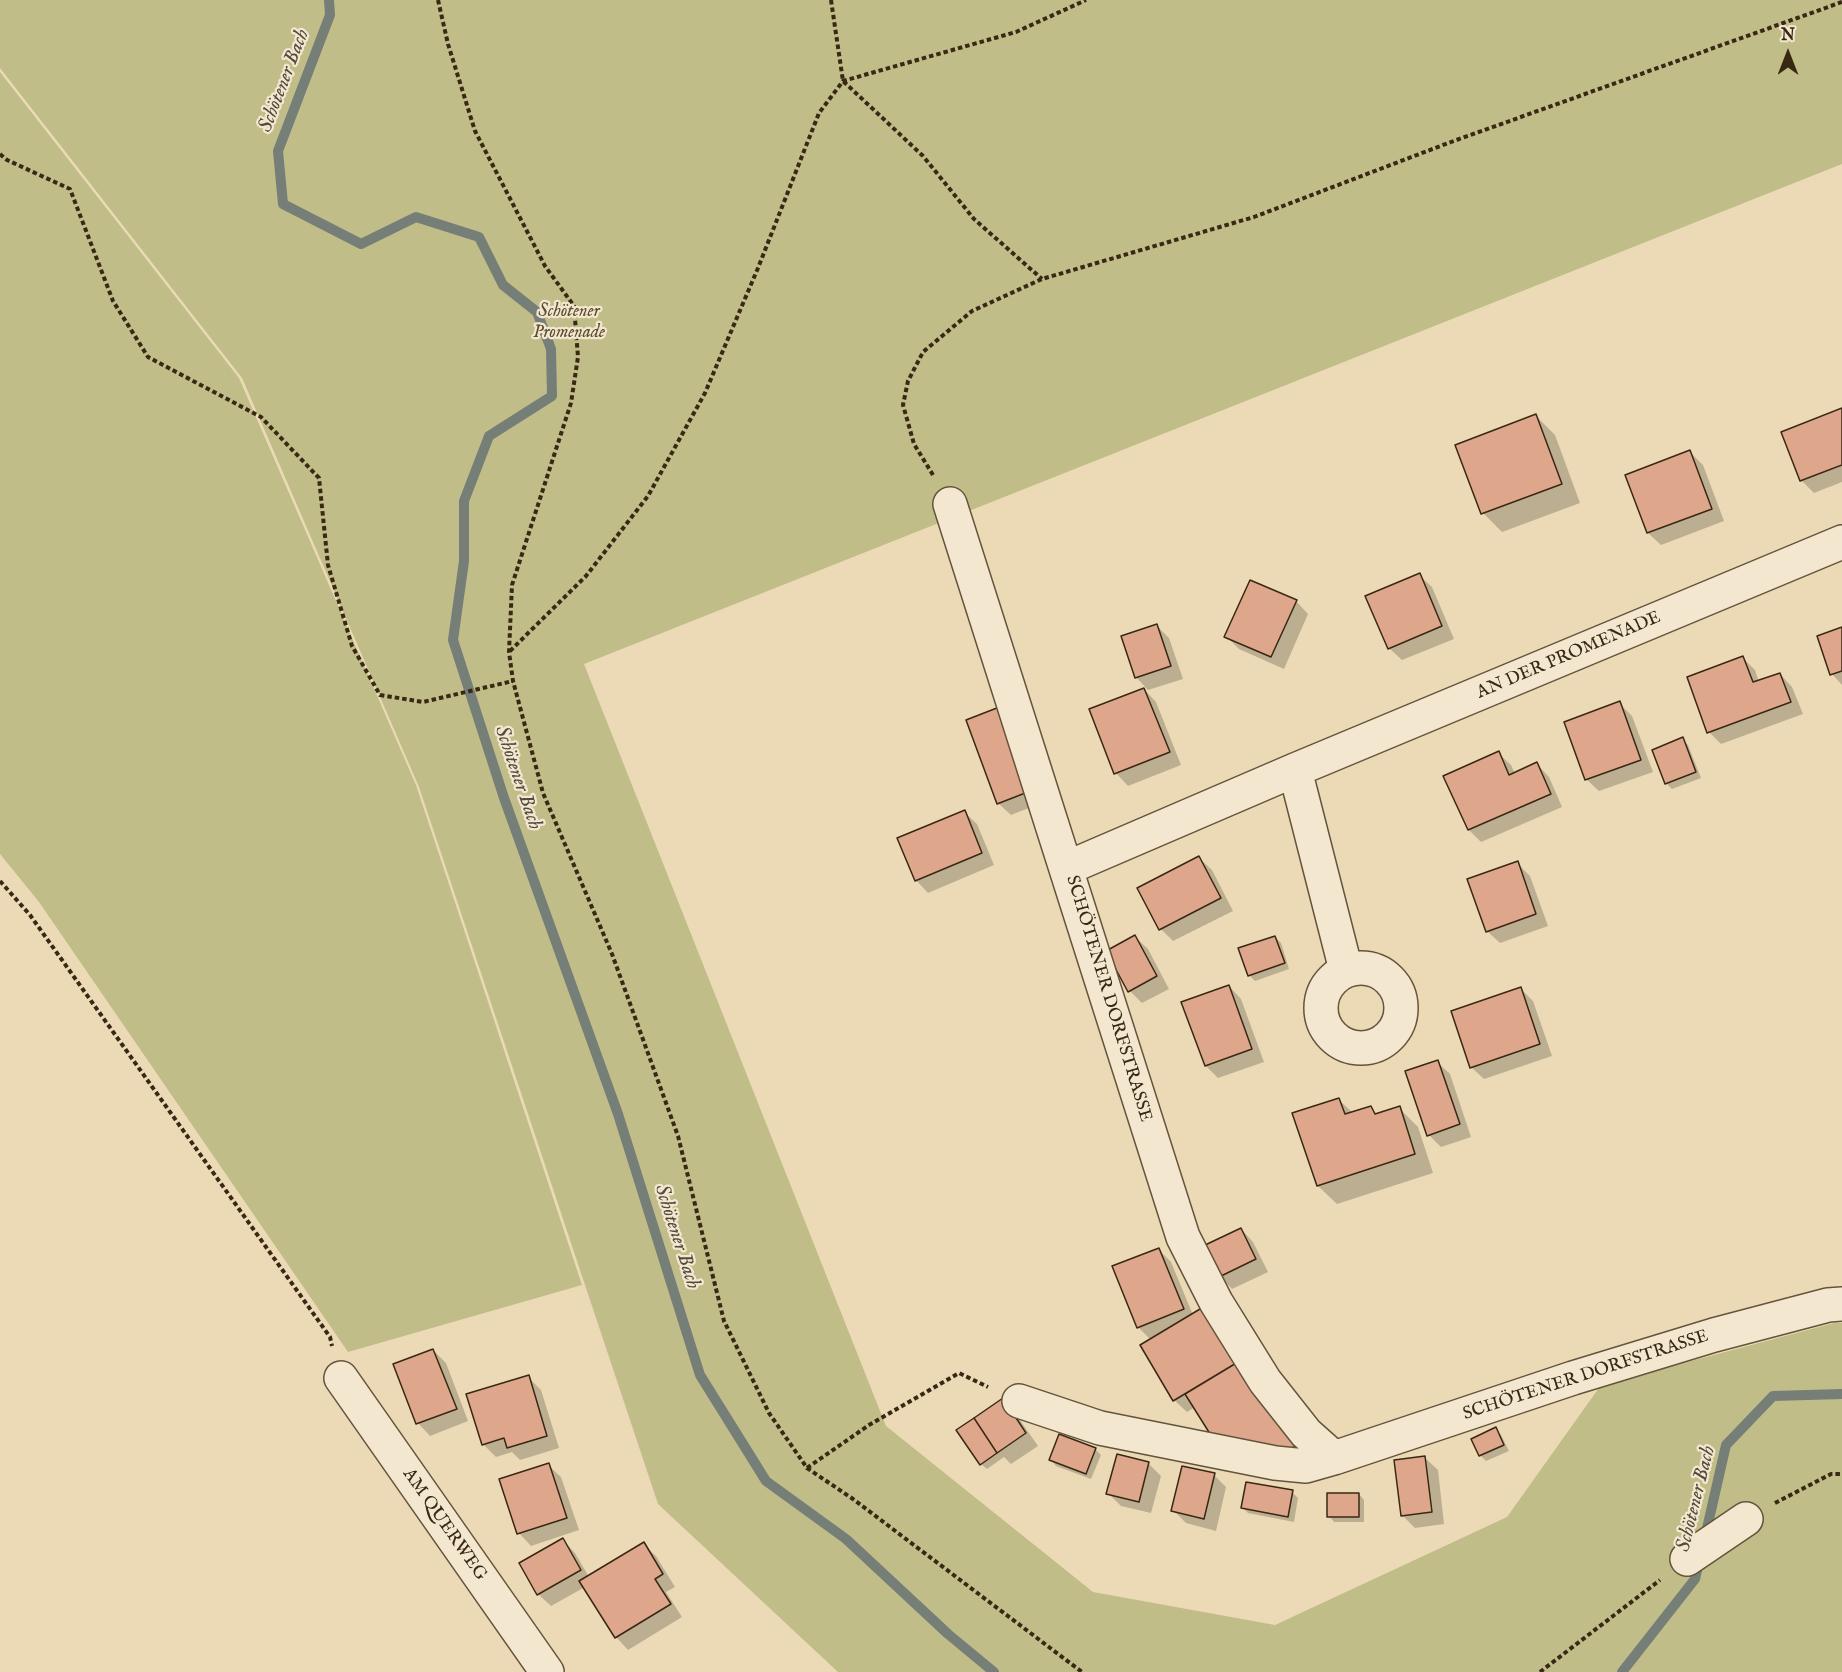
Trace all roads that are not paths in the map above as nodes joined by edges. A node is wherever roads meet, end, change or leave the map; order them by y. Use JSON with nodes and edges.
{"nodes":[{"id":1,"x":950,"y":504,"type":"road end"},
{"id":2,"x":1842,"y":542,"type":"edge"},
{"id":3,"x":1295,"y":770,"type":"junction"},
{"id":4,"x":1067,"y":868,"type":"junction"},
{"id":5,"x":1346,"y":970,"type":"dead end"},
{"id":6,"x":1842,"y":1304,"type":"edge"},
{"id":7,"x":341,"y":1378,"type":"road end"},
{"id":8,"x":1018,"y":1401,"type":"road end"},
{"id":9,"x":1334,"y":1458,"type":"junction"},
{"id":10,"x":1746,"y":1519,"type":"road end"},
{"id":11,"x":1687,"y":1559,"type":"road end"},
{"id":12,"x":547,"y":1672,"type":"edge"}],
"edges":[{"from":1,"to":4,"type":"street","name":"SCHÖTENER DORFSTRASSE"},
{"from":2,"to":3,"type":"street","name":"AN DER PROMENADE"},
{"from":3,"to":4,"type":"street","name":"AN DER PROMENADE"},
{"from":3,"to":5,"type":"street"},
{"from":4,"to":9,"type":"street","name":"SCHÖTENER DORFSTRASSE"},
{"from":6,"to":9,"type":"street","name":"SCHÖTENER DORFSTRASSE"},
{"from":7,"to":12,"type":"street","name":"AM QUERWEG"},
{"from":8,"to":9,"type":"street","name":"SCHÖTENER DORFSTRASSE"},
{"from":10,"to":11,"type":"street"}]}
